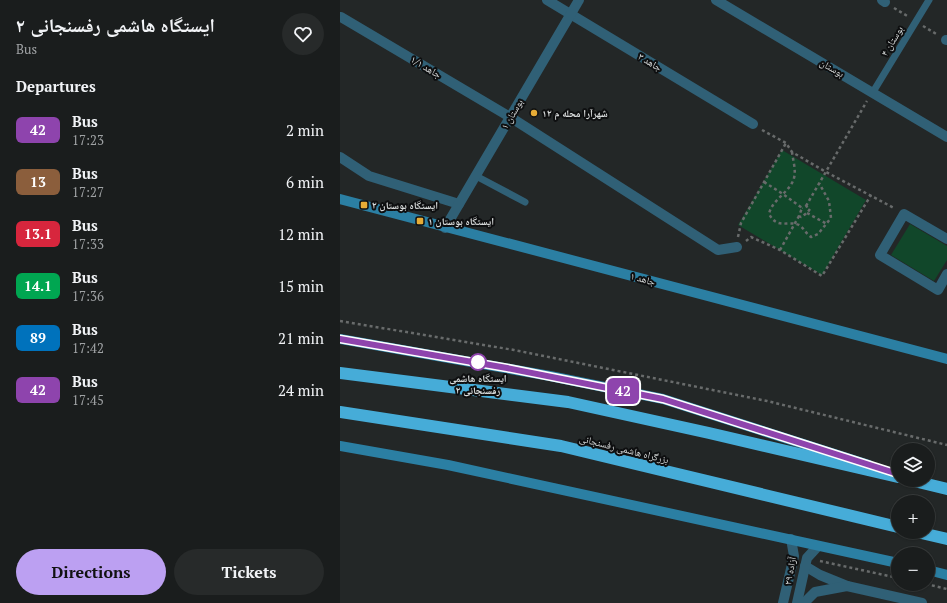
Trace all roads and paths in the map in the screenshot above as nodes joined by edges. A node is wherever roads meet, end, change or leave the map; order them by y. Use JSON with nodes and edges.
{"nodes":[{"id":1,"x":548,"y":0,"type":"edge"},
{"id":2,"x":579,"y":0,"type":"edge"},
{"id":3,"x":716,"y":0,"type":"edge"},
{"id":4,"x":929,"y":0,"type":"edge"},
{"id":5,"x":571,"y":14,"type":"junction"},
{"id":6,"x":341,"y":17,"type":"dead end"},
{"id":7,"x":873,"y":92,"type":"junction"},
{"id":8,"x":510,"y":117,"type":"junction"},
{"id":9,"x":753,"y":124,"type":"joint"},
{"id":10,"x":947,"y":137,"type":"edge"},
{"id":11,"x":786,"y":143,"type":"junction"},
{"id":12,"x":792,"y":152,"type":"junction"},
{"id":13,"x":340,"y":158,"type":"edge"},
{"id":14,"x":826,"y":172,"type":"junction"},
{"id":15,"x":476,"y":176,"type":"junction"},
{"id":16,"x":764,"y":182,"type":"junction"},
{"id":17,"x":819,"y":183,"type":"junction"},
{"id":18,"x":783,"y":194,"type":"junction"},
{"id":19,"x":871,"y":195,"type":"junction"},
{"id":20,"x":340,"y":199,"type":"edge"},
{"id":21,"x":526,"y":202,"type":"dead end"},
{"id":22,"x":459,"y":204,"type":"junction"},
{"id":23,"x":806,"y":206,"type":"junction"},
{"id":24,"x":802,"y":208,"type":"junction"},
{"id":25,"x":808,"y":213,"type":"junction"},
{"id":26,"x":904,"y":214,"type":"junction"},
{"id":27,"x":799,"y":216,"type":"junction"},
{"id":28,"x":795,"y":224,"type":"junction"},
{"id":29,"x":827,"y":224,"type":"junction"},
{"id":30,"x":446,"y":228,"type":"junction"},
{"id":31,"x":947,"y":239,"type":"edge"},
{"id":32,"x":737,"y":247,"type":"junction"},
{"id":33,"x":780,"y":250,"type":"junction"},
{"id":34,"x":947,"y":274,"type":"edge"},
{"id":35,"x":340,"y":321,"type":"edge"},
{"id":36,"x":340,"y":339,"type":"edge"},
{"id":37,"x":947,"y":359,"type":"edge"},
{"id":38,"x":340,"y":373,"type":"edge"},
{"id":39,"x":340,"y":412,"type":"edge"},
{"id":40,"x":947,"y":445,"type":"edge"},
{"id":41,"x":340,"y":446,"type":"edge"},
{"id":42,"x":891,"y":474,"type":"edge"},
{"id":43,"x":891,"y":474,"type":"edge"},
{"id":44,"x":935,"y":486,"type":"edge"},
{"id":45,"x":947,"y":489,"type":"edge"},
{"id":46,"x":891,"y":525,"type":"edge"},
{"id":47,"x":935,"y":536,"type":"edge"},
{"id":48,"x":791,"y":539,"type":"junction"},
{"id":49,"x":947,"y":539,"type":"edge"},
{"id":50,"x":818,"y":546,"type":"junction"},
{"id":51,"x":806,"y":562,"type":"junction"},
{"id":52,"x":891,"y":562,"type":"edge"},
{"id":53,"x":935,"y":572,"type":"edge"},
{"id":54,"x":947,"y":575,"type":"edge"},
{"id":55,"x":891,"y":577,"type":"edge"},
{"id":56,"x":846,"y":586,"type":"junction"},
{"id":57,"x":935,"y":586,"type":"edge"},
{"id":58,"x":947,"y":589,"type":"edge"},
{"id":59,"x":783,"y":603,"type":"edge"},
{"id":60,"x":797,"y":603,"type":"edge"},
{"id":61,"x":804,"y":603,"type":"edge"},
{"id":62,"x":922,"y":603,"type":"edge"}],
"edges":[{"from":1,"to":5,"type":"street","name":"جاهد ۳"},
{"from":2,"to":5,"type":"street","name":"بوستان ۱"},
{"from":3,"to":7,"type":"street","name":"بوستان"},
{"from":4,"to":7,"type":"lane","name":"بوستان ۴"},
{"from":5,"to":8,"type":"street","name":"بوستان ۱"},
{"from":5,"to":9,"type":"street","name":"جاهد ۳"},
{"from":6,"to":8,"type":"street","name":"جاهد ۱/۱"},
{"from":7,"to":10,"type":"street","name":"بوستان"},
{"from":7,"to":14,"type":"path"},
{"from":8,"to":15,"type":"street","name":"بوستان ۱"},
{"from":8,"to":32,"type":"street","name":"جاهد ۱/۱"},
{"from":9,"to":11,"type":"path"},
{"from":11,"to":12,"type":"path"},
{"from":11,"to":16,"type":"path"},
{"from":12,"to":14,"type":"path"},
{"from":12,"to":18,"type":"path"},
{"from":13,"to":22,"type":"street"},
{"from":14,"to":17,"type":"path"},
{"from":14,"to":19,"type":"path"},
{"from":15,"to":21,"type":"lane"},
{"from":15,"to":22,"type":"street","name":"بوستان ۱"},
{"from":16,"to":18,"type":"path"},
{"from":16,"to":32,"type":"path"},
{"from":17,"to":23,"type":"path"},
{"from":17,"to":29,"type":"path"},
{"from":18,"to":24,"type":"path"},
{"from":18,"to":28,"type":"path"},
{"from":19,"to":26,"type":"path"},
{"from":19,"to":33,"type":"path"},
{"from":20,"to":30,"type":"street","name":"جاهد ۱"},
{"from":22,"to":30,"type":"street","name":"بوستان ۱"},
{"from":23,"to":24,"type":"path"},
{"from":23,"to":25,"type":"path"},
{"from":24,"to":27,"type":"path"},
{"from":25,"to":27,"type":"path"},
{"from":25,"to":29,"type":"path"},
{"from":26,"to":31,"type":"street"},
{"from":26,"to":34,"type":"street"},
{"from":27,"to":28,"type":"path"},
{"from":28,"to":29,"type":"path"},
{"from":28,"to":33,"type":"path"},
{"from":30,"to":37,"type":"street","name":"جاهد ۱"},
{"from":32,"to":33,"type":"path"},
{"from":35,"to":40,"type":"path"},
{"from":36,"to":42,"type":"street"},
{"from":38,"to":43,"type":"highway"},
{"from":39,"to":46,"type":"highway","name":"بزرگراه هاشمی رفسنجانی"},
{"from":41,"to":48,"type":"street"},
{"from":44,"to":45,"type":"highway"},
{"from":47,"to":49,"type":"highway"},
{"from":48,"to":50,"type":"street"},
{"from":48,"to":59,"type":"street","name":"آزاده ۲۹"},
{"from":50,"to":51,"type":"street"},
{"from":50,"to":52,"type":"street"},
{"from":51,"to":55,"type":"path"},
{"from":51,"to":56,"type":"street"},
{"from":51,"to":60,"type":"street"},
{"from":53,"to":54,"type":"street"},
{"from":56,"to":61,"type":"street"},
{"from":56,"to":62,"type":"street"},
{"from":57,"to":58,"type":"path"}]}
